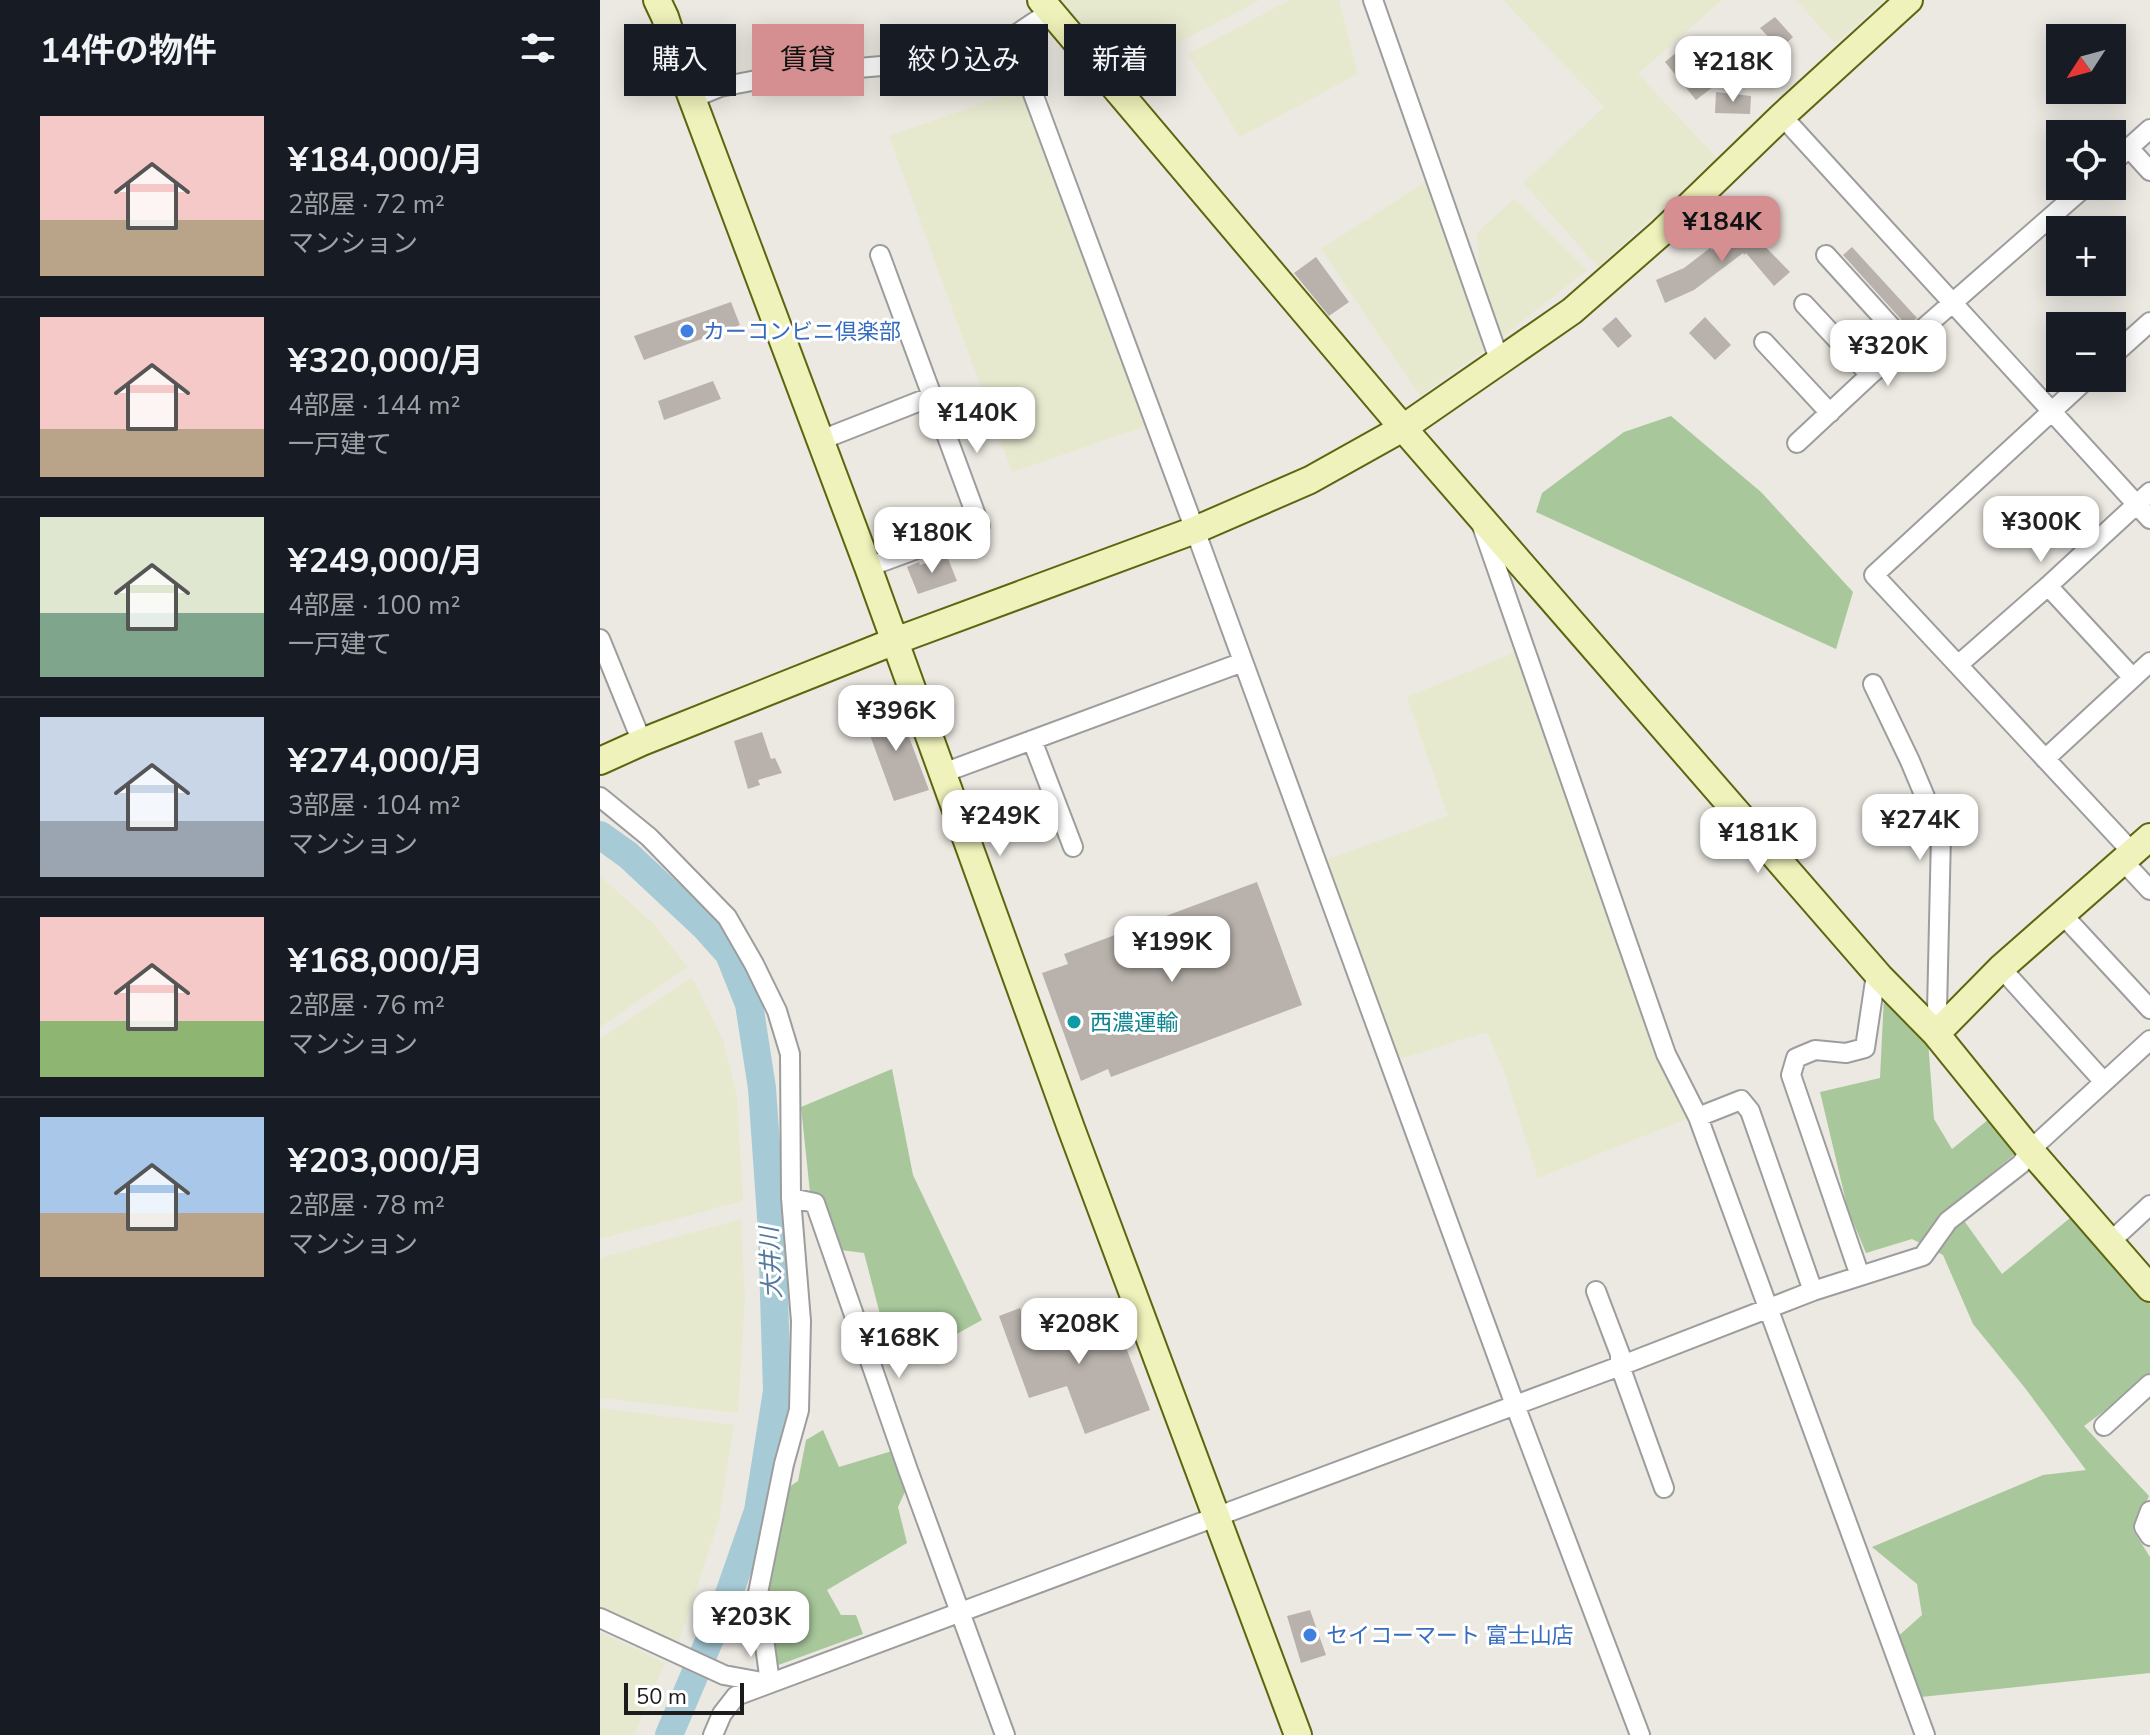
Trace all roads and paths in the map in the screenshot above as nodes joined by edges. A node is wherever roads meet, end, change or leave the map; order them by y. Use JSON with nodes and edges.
{"nodes":[{"id":1,"x":657,"y":0,"type":"edge"},
{"id":2,"x":1373,"y":0,"type":"edge"},
{"id":3,"x":1909,"y":0,"type":"edge"},
{"id":4,"x":1046,"y":5,"type":"edge"},
{"id":5,"x":667,"y":24,"type":"edge"},
{"id":6,"x":1026,"y":24,"type":"edge"},
{"id":7,"x":880,"y":66,"type":"edge"},
{"id":8,"x":736,"y":84,"type":"edge"},
{"id":9,"x":691,"y":96,"type":"edge"},
{"id":10,"x":1034,"y":96,"type":"edge"},
{"id":11,"x":1782,"y":116,"type":"junction"},
{"id":12,"x":2150,"y":129,"type":"edge"},
{"id":13,"x":2129,"y":148,"type":"junction"},
{"id":14,"x":2126,"y":151,"type":"edge"},
{"id":15,"x":2150,"y":171,"type":"edge"},
{"id":16,"x":2070,"y":200,"type":"edge"},
{"id":17,"x":880,"y":255,"type":"dead end"},
{"id":18,"x":1826,"y":255,"type":"dead end"},
{"id":19,"x":1804,"y":304,"type":"dead end"},
{"id":20,"x":1953,"y":304,"type":"junction"},
{"id":21,"x":2150,"y":322,"type":"edge"},
{"id":22,"x":1764,"y":342,"type":"dead end"},
{"id":23,"x":1906,"y":343,"type":"junction"},
{"id":24,"x":2126,"y":343,"type":"edge"},
{"id":25,"x":1500,"y":362,"type":"junction"},
{"id":26,"x":1870,"y":375,"type":"junction"},
{"id":27,"x":2073,"y":392,"type":"edge"},
{"id":28,"x":933,"y":396,"type":"junction"},
{"id":29,"x":2052,"y":412,"type":"junction"},
{"id":30,"x":1830,"y":413,"type":"junction"},
{"id":31,"x":1403,"y":428,"type":"junction"},
{"id":32,"x":821,"y":440,"type":"junction"},
{"id":33,"x":1797,"y":443,"type":"dead end"},
{"id":34,"x":2143,"y":498,"type":"edge"},
{"id":35,"x":1471,"y":506,"type":"junction"},
{"id":36,"x":2150,"y":519,"type":"edge"},
{"id":37,"x":1195,"y":530,"type":"junction"},
{"id":38,"x":868,"y":567,"type":"junction"},
{"id":39,"x":2048,"y":586,"type":"junction"},
{"id":40,"x":600,"y":639,"type":"edge"},
{"id":41,"x":895,"y":641,"type":"junction"},
{"id":42,"x":1243,"y":662,"type":"junction"},
{"id":43,"x":2150,"y":662,"type":"edge"},
{"id":44,"x":1958,"y":665,"type":"junction"},
{"id":45,"x":2133,"y":678,"type":"junction"},
{"id":46,"x":1873,"y":684,"type":"dead end"},
{"id":47,"x":1032,"y":740,"type":"junction"},
{"id":48,"x":642,"y":742,"type":"junction"},
{"id":49,"x":2045,"y":759,"type":"junction"},
{"id":50,"x":600,"y":761,"type":"edge"},
{"id":51,"x":943,"y":773,"type":"junction"},
{"id":52,"x":600,"y":797,"type":"edge"},
{"id":53,"x":1073,"y":847,"type":"dead end"},
{"id":54,"x":2135,"y":850,"type":"edge"},
{"id":55,"x":2150,"y":890,"type":"edge"},
{"id":56,"x":2062,"y":914,"type":"junction"},
{"id":57,"x":2001,"y":968,"type":"junction"},
{"id":58,"x":1880,"y":977,"type":"junction"},
{"id":59,"x":2150,"y":1009,"type":"edge"},
{"id":60,"x":1942,"y":1028,"type":"junction"},
{"id":61,"x":2150,"y":1040,"type":"edge"},
{"id":62,"x":2104,"y":1082,"type":"junction"},
{"id":63,"x":1698,"y":1117,"type":"junction"},
{"id":64,"x":2030,"y":1150,"type":"junction"},
{"id":65,"x":791,"y":1198,"type":"junction"},
{"id":66,"x":2150,"y":1205,"type":"edge"},
{"id":67,"x":2110,"y":1242,"type":"junction"},
{"id":68,"x":1860,"y":1276,"type":"junction"},
{"id":69,"x":2150,"y":1288,"type":"edge"},
{"id":70,"x":1596,"y":1291,"type":"dead end"},
{"id":71,"x":1813,"y":1291,"type":"junction"},
{"id":72,"x":1769,"y":1309,"type":"junction"},
{"id":73,"x":1620,"y":1366,"type":"junction"},
{"id":74,"x":2150,"y":1384,"type":"edge"},
{"id":75,"x":1515,"y":1405,"type":"junction"},
{"id":76,"x":2104,"y":1426,"type":"dead end"},
{"id":77,"x":1664,"y":1488,"type":"dead end"},
{"id":78,"x":2150,"y":1511,"type":"edge"},
{"id":79,"x":1216,"y":1516,"type":"junction"},
{"id":80,"x":2150,"y":1536,"type":"edge"},
{"id":81,"x":959,"y":1613,"type":"junction"},
{"id":82,"x":600,"y":1618,"type":"edge"},
{"id":83,"x":770,"y":1683,"type":"junction"},
{"id":84,"x":713,"y":1735,"type":"edge"},
{"id":85,"x":1005,"y":1735,"type":"edge"},
{"id":86,"x":1298,"y":1735,"type":"edge"},
{"id":87,"x":1640,"y":1735,"type":"edge"},
{"id":88,"x":1925,"y":1735,"type":"edge"}],
"edges":[{"from":1,"to":5,"type":"street"},
{"from":2,"to":25,"type":"street"},
{"from":3,"to":11,"type":"street"},
{"from":4,"to":6,"type":"street"},
{"from":4,"to":31,"type":"street"},
{"from":7,"to":8,"type":"street"},
{"from":9,"to":32,"type":"street"},
{"from":10,"to":37,"type":"street"},
{"from":11,"to":20,"type":"street"},
{"from":11,"to":25,"type":"street"},
{"from":12,"to":13,"type":"street"},
{"from":13,"to":14,"type":"street"},
{"from":13,"to":15,"type":"street"},
{"from":16,"to":20,"type":"street"},
{"from":17,"to":28,"type":"street"},
{"from":18,"to":23,"type":"street"},
{"from":19,"to":26,"type":"street"},
{"from":20,"to":23,"type":"street"},
{"from":20,"to":29,"type":"street"},
{"from":21,"to":24,"type":"street"},
{"from":22,"to":30,"type":"street"},
{"from":23,"to":26,"type":"street"},
{"from":25,"to":31,"type":"street"},
{"from":26,"to":30,"type":"street"},
{"from":27,"to":29,"type":"street"},
{"from":28,"to":32,"type":"street"},
{"from":28,"to":38,"type":"street"},
{"from":29,"to":34,"type":"street"},
{"from":29,"to":44,"type":"street"},
{"from":30,"to":33,"type":"street"},
{"from":31,"to":35,"type":"street"},
{"from":31,"to":37,"type":"street"},
{"from":32,"to":38,"type":"street"},
{"from":34,"to":36,"type":"street"},
{"from":34,"to":39,"type":"street"},
{"from":35,"to":58,"type":"street"},
{"from":35,"to":63,"type":"street"},
{"from":37,"to":41,"type":"street"},
{"from":37,"to":42,"type":"street"},
{"from":38,"to":41,"type":"street"},
{"from":39,"to":44,"type":"street"},
{"from":39,"to":45,"type":"street"},
{"from":40,"to":48,"type":"street"},
{"from":41,"to":48,"type":"street"},
{"from":41,"to":51,"type":"street"},
{"from":42,"to":47,"type":"street"},
{"from":42,"to":75,"type":"street"},
{"from":43,"to":45,"type":"street"},
{"from":44,"to":49,"type":"street"},
{"from":45,"to":49,"type":"street"},
{"from":46,"to":60,"type":"street"},
{"from":47,"to":51,"type":"street"},
{"from":47,"to":53,"type":"street"},
{"from":48,"to":50,"type":"street"},
{"from":49,"to":54,"type":"street"},
{"from":51,"to":79,"type":"street"},
{"from":52,"to":65,"type":"street"},
{"from":54,"to":55,"type":"street"},
{"from":54,"to":56,"type":"street"},
{"from":56,"to":57,"type":"street"},
{"from":56,"to":59,"type":"street"},
{"from":57,"to":60,"type":"street"},
{"from":57,"to":62,"type":"street"},
{"from":58,"to":60,"type":"street"},
{"from":58,"to":68,"type":"street"},
{"from":60,"to":64,"type":"street"},
{"from":61,"to":62,"type":"street"},
{"from":62,"to":64,"type":"street"},
{"from":63,"to":71,"type":"street"},
{"from":63,"to":72,"type":"street"},
{"from":64,"to":67,"type":"street"},
{"from":64,"to":68,"type":"street"},
{"from":65,"to":81,"type":"street"},
{"from":65,"to":83,"type":"street"},
{"from":66,"to":67,"type":"street"},
{"from":67,"to":69,"type":"street"},
{"from":68,"to":71,"type":"street"},
{"from":70,"to":73,"type":"street"},
{"from":71,"to":72,"type":"street"},
{"from":72,"to":73,"type":"street"},
{"from":72,"to":88,"type":"street"},
{"from":73,"to":75,"type":"street"},
{"from":73,"to":77,"type":"street"},
{"from":74,"to":76,"type":"street"},
{"from":75,"to":79,"type":"street"},
{"from":75,"to":87,"type":"street"},
{"from":78,"to":80,"type":"street"},
{"from":79,"to":81,"type":"street"},
{"from":79,"to":86,"type":"street"},
{"from":81,"to":83,"type":"street"},
{"from":81,"to":85,"type":"street"},
{"from":82,"to":83,"type":"street"},
{"from":83,"to":84,"type":"street"}]}
